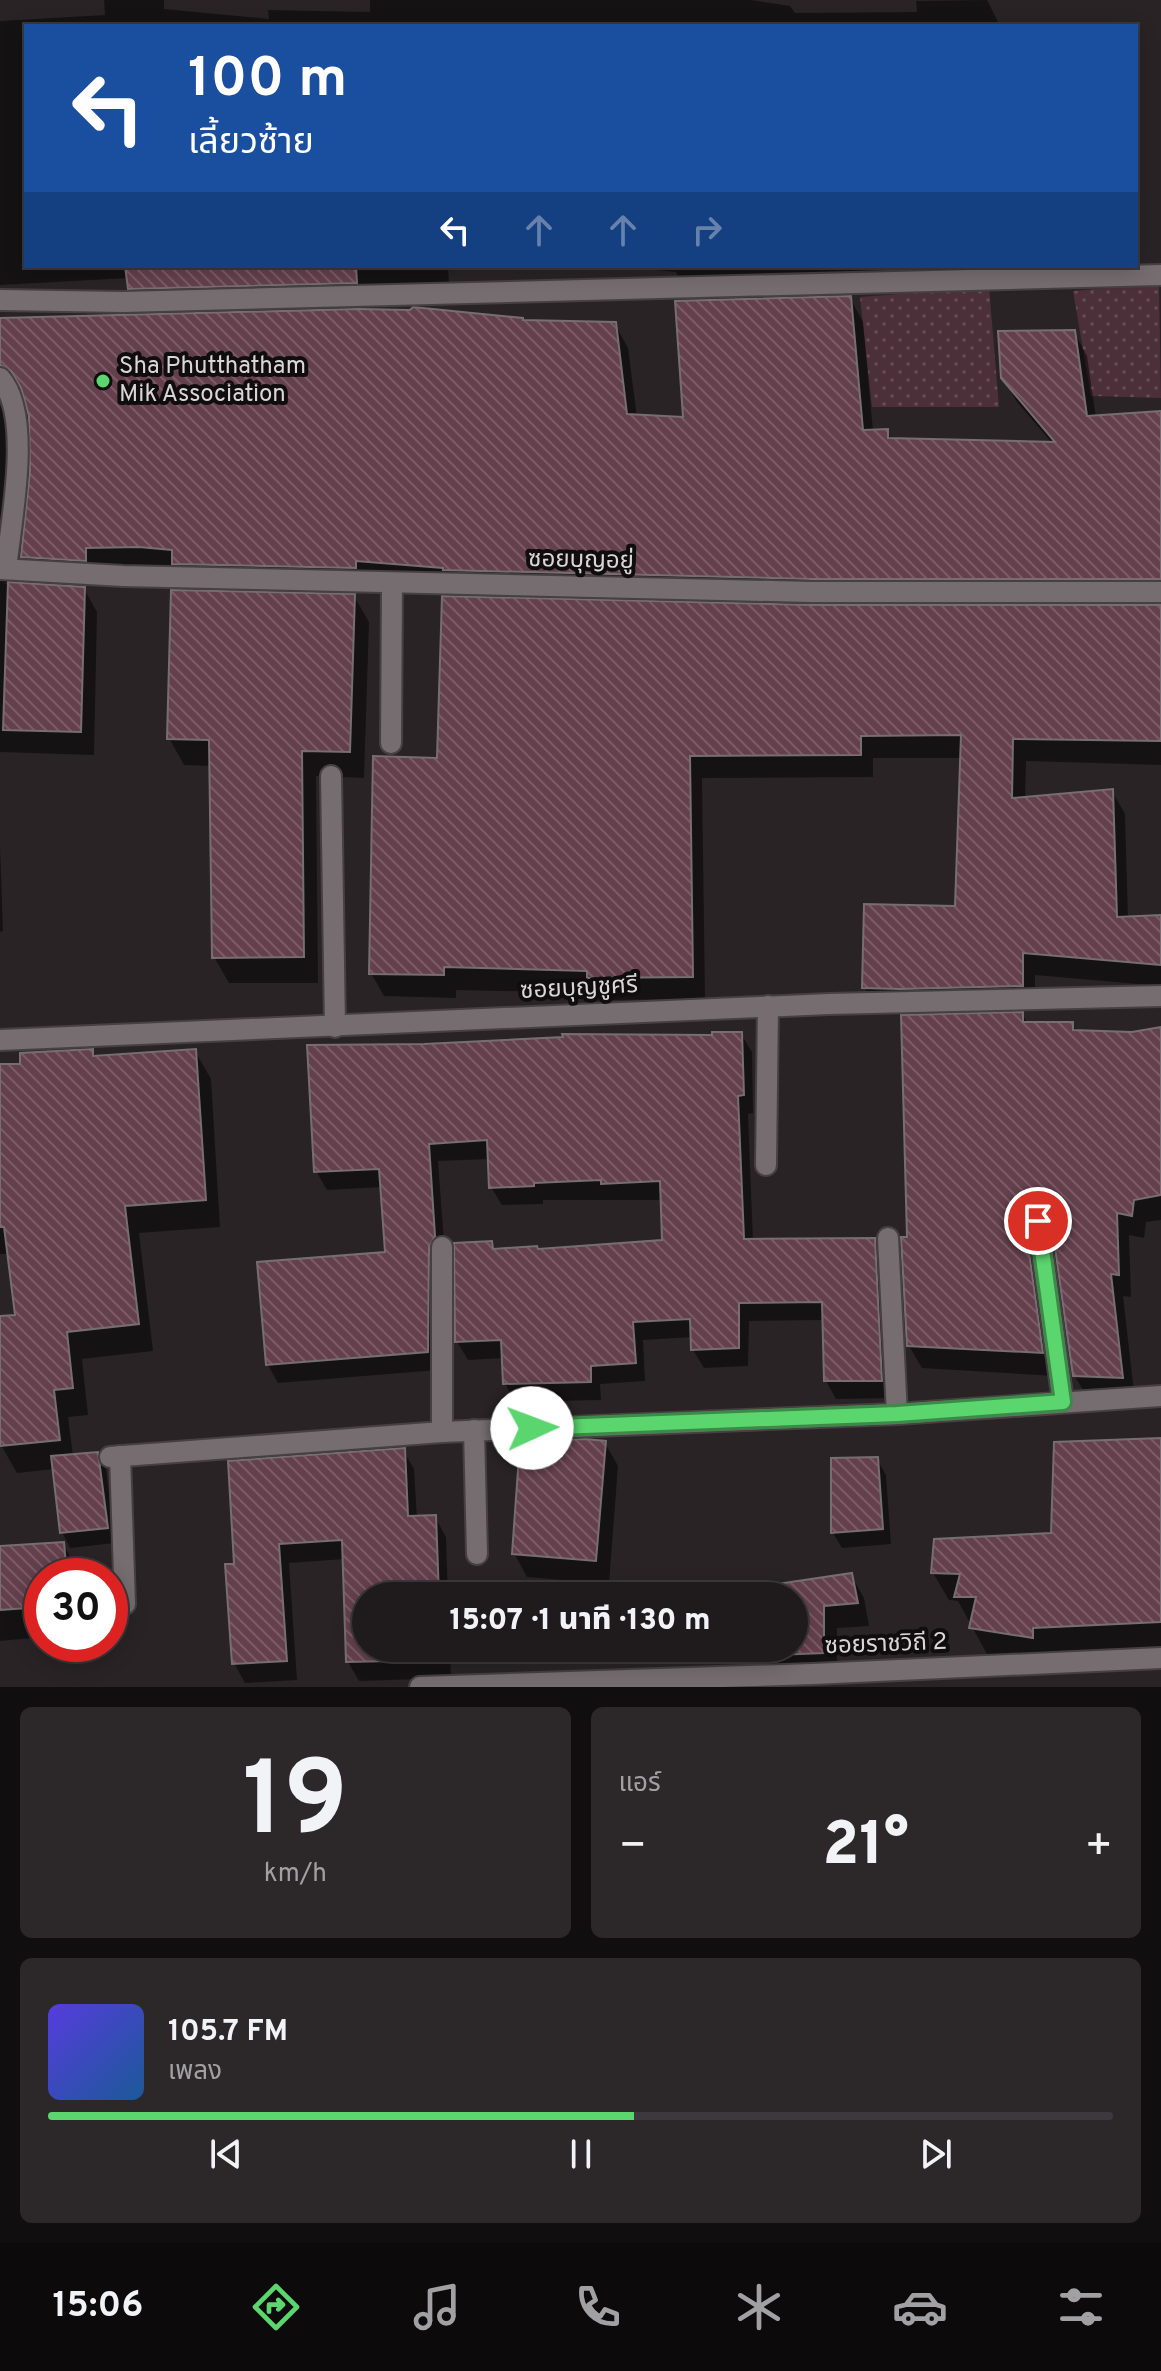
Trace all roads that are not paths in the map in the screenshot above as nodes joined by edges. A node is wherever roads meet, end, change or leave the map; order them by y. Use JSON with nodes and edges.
{"nodes":[{"id":1,"x":1161,"y":275,"type":"edge"},
{"id":2,"x":0,"y":300,"type":"edge"},
{"id":3,"x":0,"y":378,"type":"edge"},
{"id":4,"x":3,"y":569,"type":"edge"},
{"id":5,"x":392,"y":583,"type":"junction"},
{"id":6,"x":1161,"y":592,"type":"edge"},
{"id":7,"x":391,"y":743,"type":"dead end"},
{"id":8,"x":331,"y":776,"type":"dead end"},
{"id":9,"x":1161,"y":996,"type":"edge"},
{"id":10,"x":768,"y":1006,"type":"junction"},
{"id":11,"x":335,"y":1027,"type":"junction"},
{"id":12,"x":0,"y":1040,"type":"edge"},
{"id":13,"x":766,"y":1165,"type":"dead end"},
{"id":14,"x":1038,"y":1221,"type":"dead end"},
{"id":15,"x":888,"y":1238,"type":"dead end"},
{"id":16,"x":442,"y":1247,"type":"dead end"},
{"id":17,"x":1161,"y":1396,"type":"edge"},
{"id":18,"x":1063,"y":1402,"type":"junction"},
{"id":19,"x":897,"y":1414,"type":"junction"},
{"id":20,"x":474,"y":1430,"type":"junction"},
{"id":21,"x":442,"y":1432,"type":"junction"},
{"id":22,"x":477,"y":1554,"type":"dead end"},
{"id":23,"x":122,"y":1558,"type":"edge"},
{"id":24,"x":1161,"y":1658,"type":"edge"},
{"id":25,"x":813,"y":1681,"type":"edge"},
{"id":26,"x":420,"y":1687,"type":"edge"},
{"id":27,"x":438,"y":1687,"type":"edge"}],
"edges":[{"from":1,"to":2,"type":"street"},
{"from":3,"to":4,"type":"street"},
{"from":4,"to":5,"type":"street","name":"ซอยบุญอยู่"},
{"from":5,"to":6,"type":"street","name":"ซอยบุญอยู่"},
{"from":5,"to":7,"type":"street"},
{"from":8,"to":11,"type":"street"},
{"from":9,"to":10,"type":"street","name":"ซอยบุญชูศรี"},
{"from":10,"to":11,"type":"street","name":"ซอยบุญชูศรี"},
{"from":10,"to":13,"type":"street"},
{"from":11,"to":12,"type":"street","name":"ซอยบุญชูศรี"},
{"from":14,"to":18,"type":"street"},
{"from":15,"to":19,"type":"street"},
{"from":16,"to":21,"type":"street"},
{"from":17,"to":18,"type":"street"},
{"from":18,"to":19,"type":"street"},
{"from":19,"to":20,"type":"street"},
{"from":20,"to":21,"type":"street"},
{"from":20,"to":22,"type":"street"},
{"from":21,"to":23,"type":"street"},
{"from":24,"to":25,"type":"street","name":"ซอยราชวิถี 2"},
{"from":25,"to":27,"type":"street","name":"ซอยราชวิถี 2"},
{"from":26,"to":27,"type":"street","name":"ซอยราชวิถี 2"}]}
